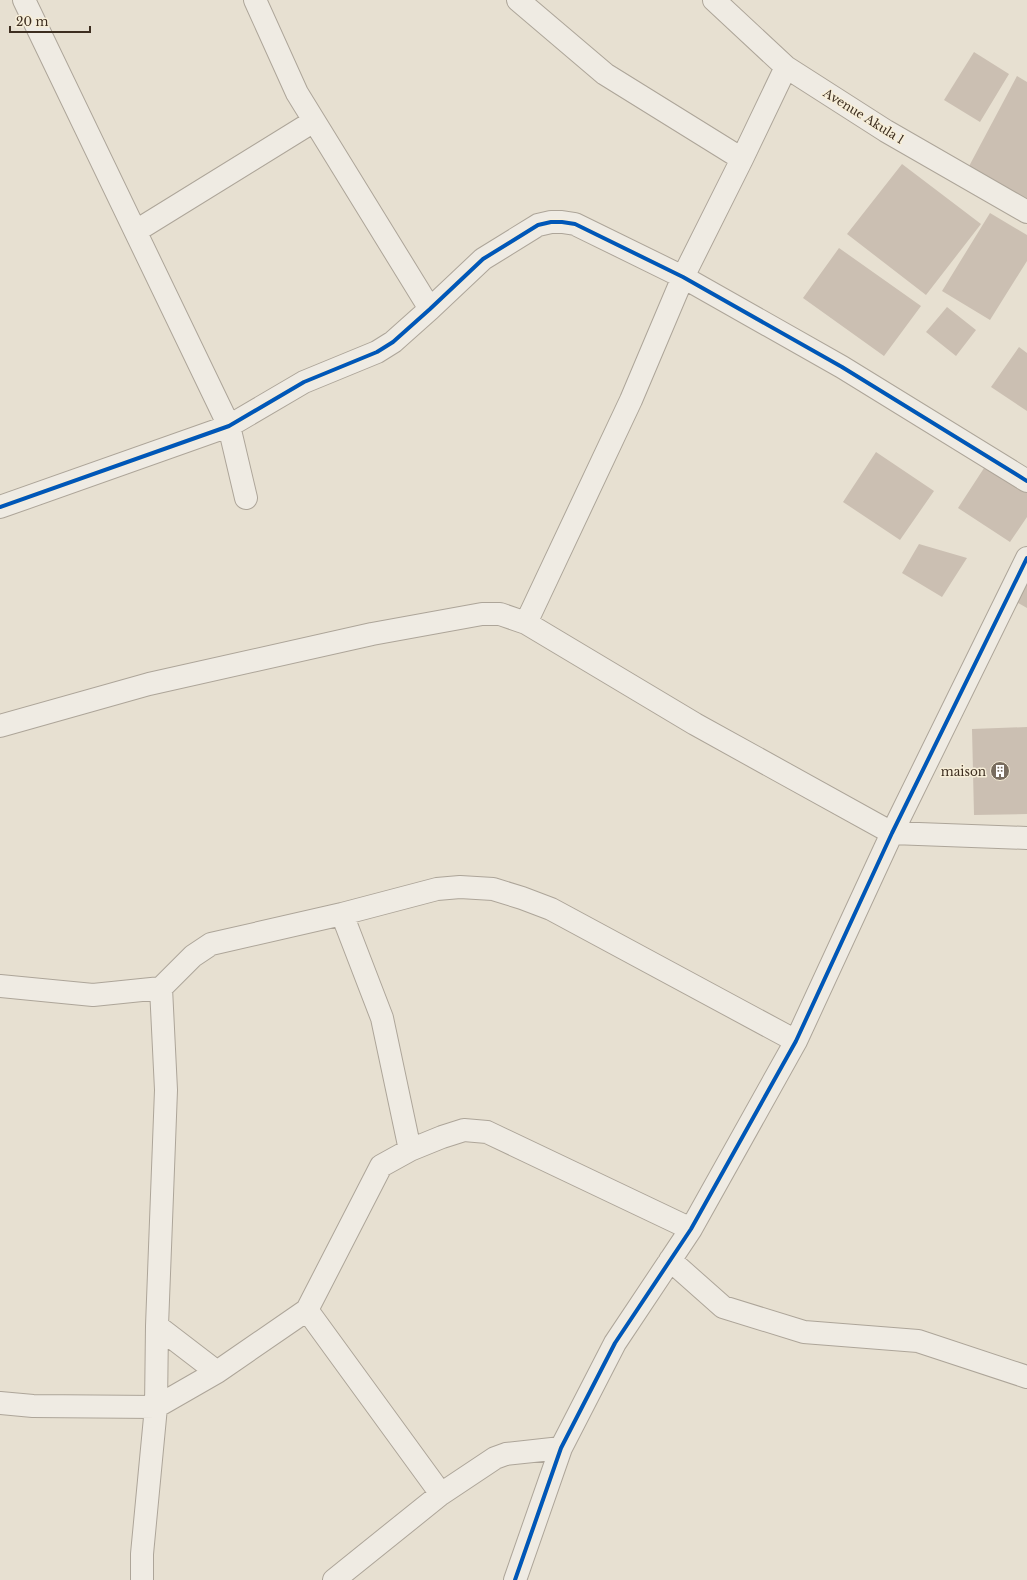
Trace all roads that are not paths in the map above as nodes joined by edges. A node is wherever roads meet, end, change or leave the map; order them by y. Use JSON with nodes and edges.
{"nodes":[{"id":1,"x":24,"y":0,"type":"edge"},
{"id":2,"x":255,"y":0,"type":"edge"},
{"id":3,"x":518,"y":0,"type":"edge"},
{"id":4,"x":714,"y":0,"type":"edge"},
{"id":5,"x":786,"y":67,"type":"junction"},
{"id":6,"x":314,"y":121,"type":"junction"},
{"id":7,"x":742,"y":159,"type":"junction"},
{"id":8,"x":1027,"y":212,"type":"edge"},
{"id":9,"x":136,"y":231,"type":"junction"},
{"id":10,"x":683,"y":277,"type":"junction"},
{"id":11,"x":430,"y":309,"type":"junction"},
{"id":12,"x":230,"y":426,"type":"junction"},
{"id":13,"x":1027,"y":480,"type":"edge"},
{"id":14,"x":246,"y":498,"type":"dead end"},
{"id":15,"x":0,"y":507,"type":"edge"},
{"id":16,"x":1027,"y":558,"type":"edge"},
{"id":17,"x":526,"y":623,"type":"junction"},
{"id":18,"x":0,"y":726,"type":"edge"},
{"id":19,"x":892,"y":833,"type":"junction"},
{"id":20,"x":1027,"y":838,"type":"edge"},
{"id":21,"x":342,"y":914,"type":"junction"},
{"id":22,"x":0,"y":986,"type":"edge"},
{"id":23,"x":161,"y":988,"type":"junction"},
{"id":24,"x":796,"y":1041,"type":"junction"},
{"id":25,"x":410,"y":1150,"type":"junction"},
{"id":26,"x":691,"y":1229,"type":"junction"},
{"id":27,"x":670,"y":1260,"type":"junction"},
{"id":28,"x":307,"y":1310,"type":"junction"},
{"id":29,"x":157,"y":1326,"type":"junction"},
{"id":30,"x":217,"y":1372,"type":"junction"},
{"id":31,"x":1027,"y":1377,"type":"edge"},
{"id":32,"x":0,"y":1403,"type":"edge"},
{"id":33,"x":156,"y":1407,"type":"junction"},
{"id":34,"x":561,"y":1448,"type":"junction"},
{"id":35,"x":441,"y":1494,"type":"junction"},
{"id":36,"x":142,"y":1580,"type":"edge"},
{"id":37,"x":334,"y":1580,"type":"edge"},
{"id":38,"x":515,"y":1580,"type":"edge"}],
"edges":[{"from":1,"to":9,"type":"street"},
{"from":2,"to":6,"type":"street"},
{"from":3,"to":7,"type":"street"},
{"from":4,"to":5,"type":"street","name":"Avenue Akula 1"},
{"from":5,"to":7,"type":"street"},
{"from":5,"to":8,"type":"street","name":"Avenue Akula 1"},
{"from":6,"to":9,"type":"street"},
{"from":6,"to":11,"type":"street"},
{"from":7,"to":10,"type":"street"},
{"from":9,"to":12,"type":"street"},
{"from":10,"to":11,"type":"street"},
{"from":10,"to":13,"type":"street"},
{"from":10,"to":17,"type":"street"},
{"from":11,"to":12,"type":"street"},
{"from":12,"to":14,"type":"street"},
{"from":12,"to":15,"type":"street"},
{"from":16,"to":19,"type":"street"},
{"from":17,"to":18,"type":"street"},
{"from":17,"to":19,"type":"street"},
{"from":19,"to":20,"type":"street"},
{"from":19,"to":24,"type":"street"},
{"from":21,"to":23,"type":"street"},
{"from":21,"to":24,"type":"street"},
{"from":21,"to":25,"type":"street"},
{"from":22,"to":23,"type":"street"},
{"from":23,"to":29,"type":"street"},
{"from":24,"to":26,"type":"street"},
{"from":25,"to":26,"type":"street"},
{"from":25,"to":28,"type":"street"},
{"from":26,"to":27,"type":"street"},
{"from":27,"to":31,"type":"street"},
{"from":27,"to":34,"type":"street"},
{"from":28,"to":30,"type":"street"},
{"from":28,"to":35,"type":"street"},
{"from":29,"to":30,"type":"street"},
{"from":29,"to":33,"type":"street"},
{"from":30,"to":33,"type":"street"},
{"from":32,"to":33,"type":"street"},
{"from":33,"to":36,"type":"street"},
{"from":34,"to":35,"type":"street"},
{"from":34,"to":38,"type":"street"},
{"from":35,"to":37,"type":"street"}]}
